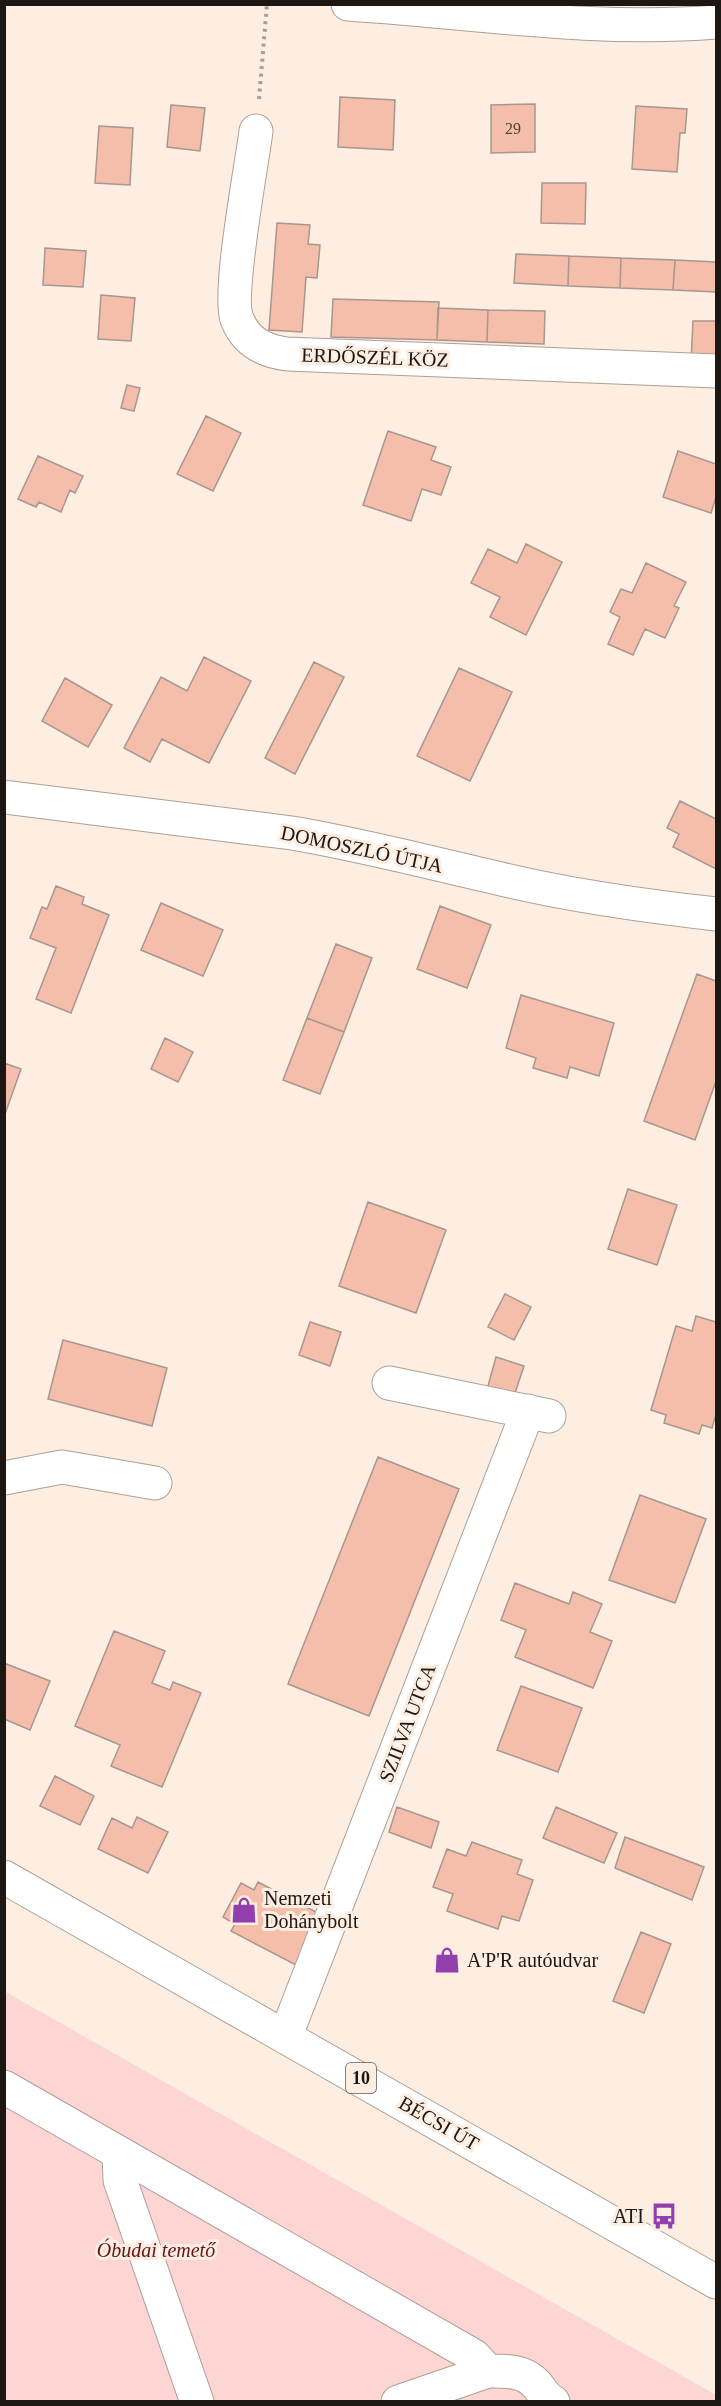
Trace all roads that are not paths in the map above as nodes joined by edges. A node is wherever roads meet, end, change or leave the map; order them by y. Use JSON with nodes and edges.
{"nodes":[{"id":1,"x":348,"y":4,"type":"edge"},
{"id":2,"x":717,"y":22,"type":"edge"},
{"id":3,"x":256,"y":131,"type":"road end"},
{"id":4,"x":717,"y":370,"type":"edge"},
{"id":5,"x":4,"y":797,"type":"edge"},
{"id":6,"x":717,"y":914,"type":"edge"},
{"id":7,"x":389,"y":1383,"type":"dead end"},
{"id":8,"x":4,"y":1478,"type":"edge"},
{"id":9,"x":155,"y":1483,"type":"dead end"},
{"id":10,"x":4,"y":1877,"type":"edge"},
{"id":11,"x":285,"y":2035,"type":"junction"},
{"id":12,"x":4,"y":2087,"type":"edge"},
{"id":13,"x":119,"y":2153,"type":"junction"},
{"id":14,"x":717,"y":2282,"type":"edge"},
{"id":15,"x":488,"y":2371,"type":"junction"},
{"id":16,"x":545,"y":2400,"type":"edge"},
{"id":17,"x":196,"y":2402,"type":"edge"},
{"id":18,"x":398,"y":2402,"type":"edge"}],
"edges":[{"from":1,"to":2,"type":"street"},
{"from":3,"to":4,"type":"street","name":"ERDŐSZÉL KÖZ"},
{"from":5,"to":6,"type":"street","name":"DOMOSZLÓ ÚTJA"},
{"from":7,"to":11,"type":"street","name":"SZILVA UTCA"},
{"from":8,"to":9,"type":"street"},
{"from":10,"to":11,"type":"street","name":"BÉCSI ÚT","number":"10"},
{"from":11,"to":14,"type":"street","name":"BÉCSI ÚT","number":"10"},
{"from":12,"to":13,"type":"street"},
{"from":13,"to":15,"type":"street"},
{"from":13,"to":17,"type":"street"},
{"from":15,"to":16,"type":"street"},
{"from":15,"to":18,"type":"street"}]}
